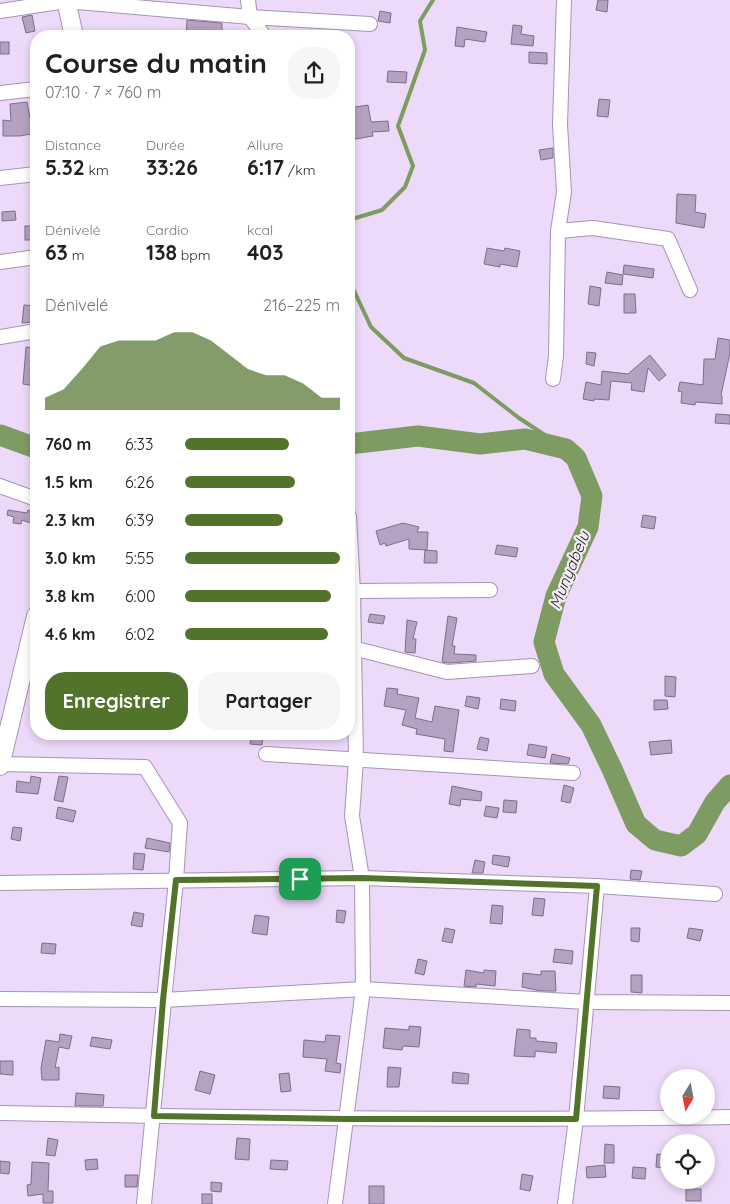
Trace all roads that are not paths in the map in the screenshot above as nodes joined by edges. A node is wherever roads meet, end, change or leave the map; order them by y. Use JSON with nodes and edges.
{"nodes":[{"id":1,"x":66,"y":0,"type":"edge"},
{"id":2,"x":248,"y":0,"type":"edge"},
{"id":3,"x":564,"y":0,"type":"edge"},
{"id":4,"x":0,"y":11,"type":"edge"},
{"id":5,"x":250,"y":17,"type":"junction"},
{"id":6,"x":370,"y":24,"type":"dead end"},
{"id":7,"x":73,"y":30,"type":"edge"},
{"id":8,"x":260,"y":30,"type":"edge"},
{"id":9,"x":30,"y":90,"type":"edge"},
{"id":10,"x":0,"y":93,"type":"edge"},
{"id":11,"x":30,"y":175,"type":"edge"},
{"id":12,"x":0,"y":178,"type":"edge"},
{"id":13,"x":558,"y":231,"type":"junction"},
{"id":14,"x":30,"y":258,"type":"edge"},
{"id":15,"x":0,"y":262,"type":"edge"},
{"id":16,"x":690,"y":290,"type":"dead end"},
{"id":17,"x":30,"y":332,"type":"edge"},
{"id":18,"x":0,"y":337,"type":"edge"},
{"id":19,"x":553,"y":380,"type":"dead end"},
{"id":20,"x":0,"y":486,"type":"edge"},
{"id":21,"x":30,"y":497,"type":"edge"},
{"id":22,"x":490,"y":590,"type":"dead end"},
{"id":23,"x":355,"y":592,"type":"edge"},
{"id":24,"x":30,"y":641,"type":"edge"},
{"id":25,"x":355,"y":647,"type":"edge"},
{"id":26,"x":532,"y":666,"type":"dead end"},
{"id":27,"x":355,"y":737,"type":"edge"},
{"id":28,"x":266,"y":754,"type":"dead end"},
{"id":29,"x":356,"y":760,"type":"junction"},
{"id":30,"x":0,"y":765,"type":"edge"},
{"id":31,"x":573,"y":773,"type":"dead end"},
{"id":32,"x":362,"y":878,"type":"junction"},
{"id":33,"x":176,"y":880,"type":"junction"},
{"id":34,"x":0,"y":883,"type":"edge"},
{"id":35,"x":597,"y":886,"type":"junction"},
{"id":36,"x":715,"y":894,"type":"dead end"},
{"id":37,"x":363,"y":989,"type":"junction"},
{"id":38,"x":0,"y":999,"type":"edge"},
{"id":39,"x":163,"y":1000,"type":"junction"},
{"id":40,"x":587,"y":1002,"type":"junction"},
{"id":41,"x":730,"y":1003,"type":"edge"},
{"id":42,"x":0,"y":1113,"type":"edge"},
{"id":43,"x":154,"y":1116,"type":"junction"},
{"id":44,"x":730,"y":1117,"type":"edge"},
{"id":45,"x":346,"y":1119,"type":"junction"},
{"id":46,"x":576,"y":1119,"type":"junction"},
{"id":47,"x":144,"y":1204,"type":"edge"},
{"id":48,"x":335,"y":1204,"type":"edge"},
{"id":49,"x":565,"y":1204,"type":"edge"}],
"edges":[{"from":1,"to":4,"type":"street"},
{"from":1,"to":5,"type":"street"},
{"from":1,"to":7,"type":"street"},
{"from":2,"to":5,"type":"street"},
{"from":3,"to":13,"type":"street"},
{"from":5,"to":6,"type":"street"},
{"from":5,"to":8,"type":"street"},
{"from":9,"to":10,"type":"street"},
{"from":11,"to":12,"type":"street"},
{"from":13,"to":16,"type":"street"},
{"from":13,"to":19,"type":"street"},
{"from":14,"to":15,"type":"street"},
{"from":17,"to":18,"type":"street"},
{"from":20,"to":21,"type":"street"},
{"from":22,"to":23,"type":"street"},
{"from":24,"to":30,"type":"street"},
{"from":25,"to":26,"type":"street"},
{"from":27,"to":29,"type":"street"},
{"from":28,"to":29,"type":"street"},
{"from":29,"to":31,"type":"street"},
{"from":29,"to":32,"type":"street"},
{"from":30,"to":33,"type":"street"},
{"from":32,"to":33,"type":"street"},
{"from":32,"to":35,"type":"street"},
{"from":32,"to":37,"type":"street"},
{"from":33,"to":34,"type":"street"},
{"from":33,"to":39,"type":"street"},
{"from":35,"to":36,"type":"street"},
{"from":35,"to":40,"type":"street"},
{"from":37,"to":39,"type":"street"},
{"from":37,"to":40,"type":"street"},
{"from":37,"to":45,"type":"street"},
{"from":38,"to":39,"type":"street"},
{"from":39,"to":43,"type":"street"},
{"from":40,"to":41,"type":"street"},
{"from":40,"to":46,"type":"street"},
{"from":42,"to":43,"type":"street"},
{"from":43,"to":45,"type":"street"},
{"from":43,"to":47,"type":"street"},
{"from":44,"to":46,"type":"street"},
{"from":45,"to":46,"type":"street"},
{"from":45,"to":48,"type":"street"},
{"from":46,"to":49,"type":"street"}]}
